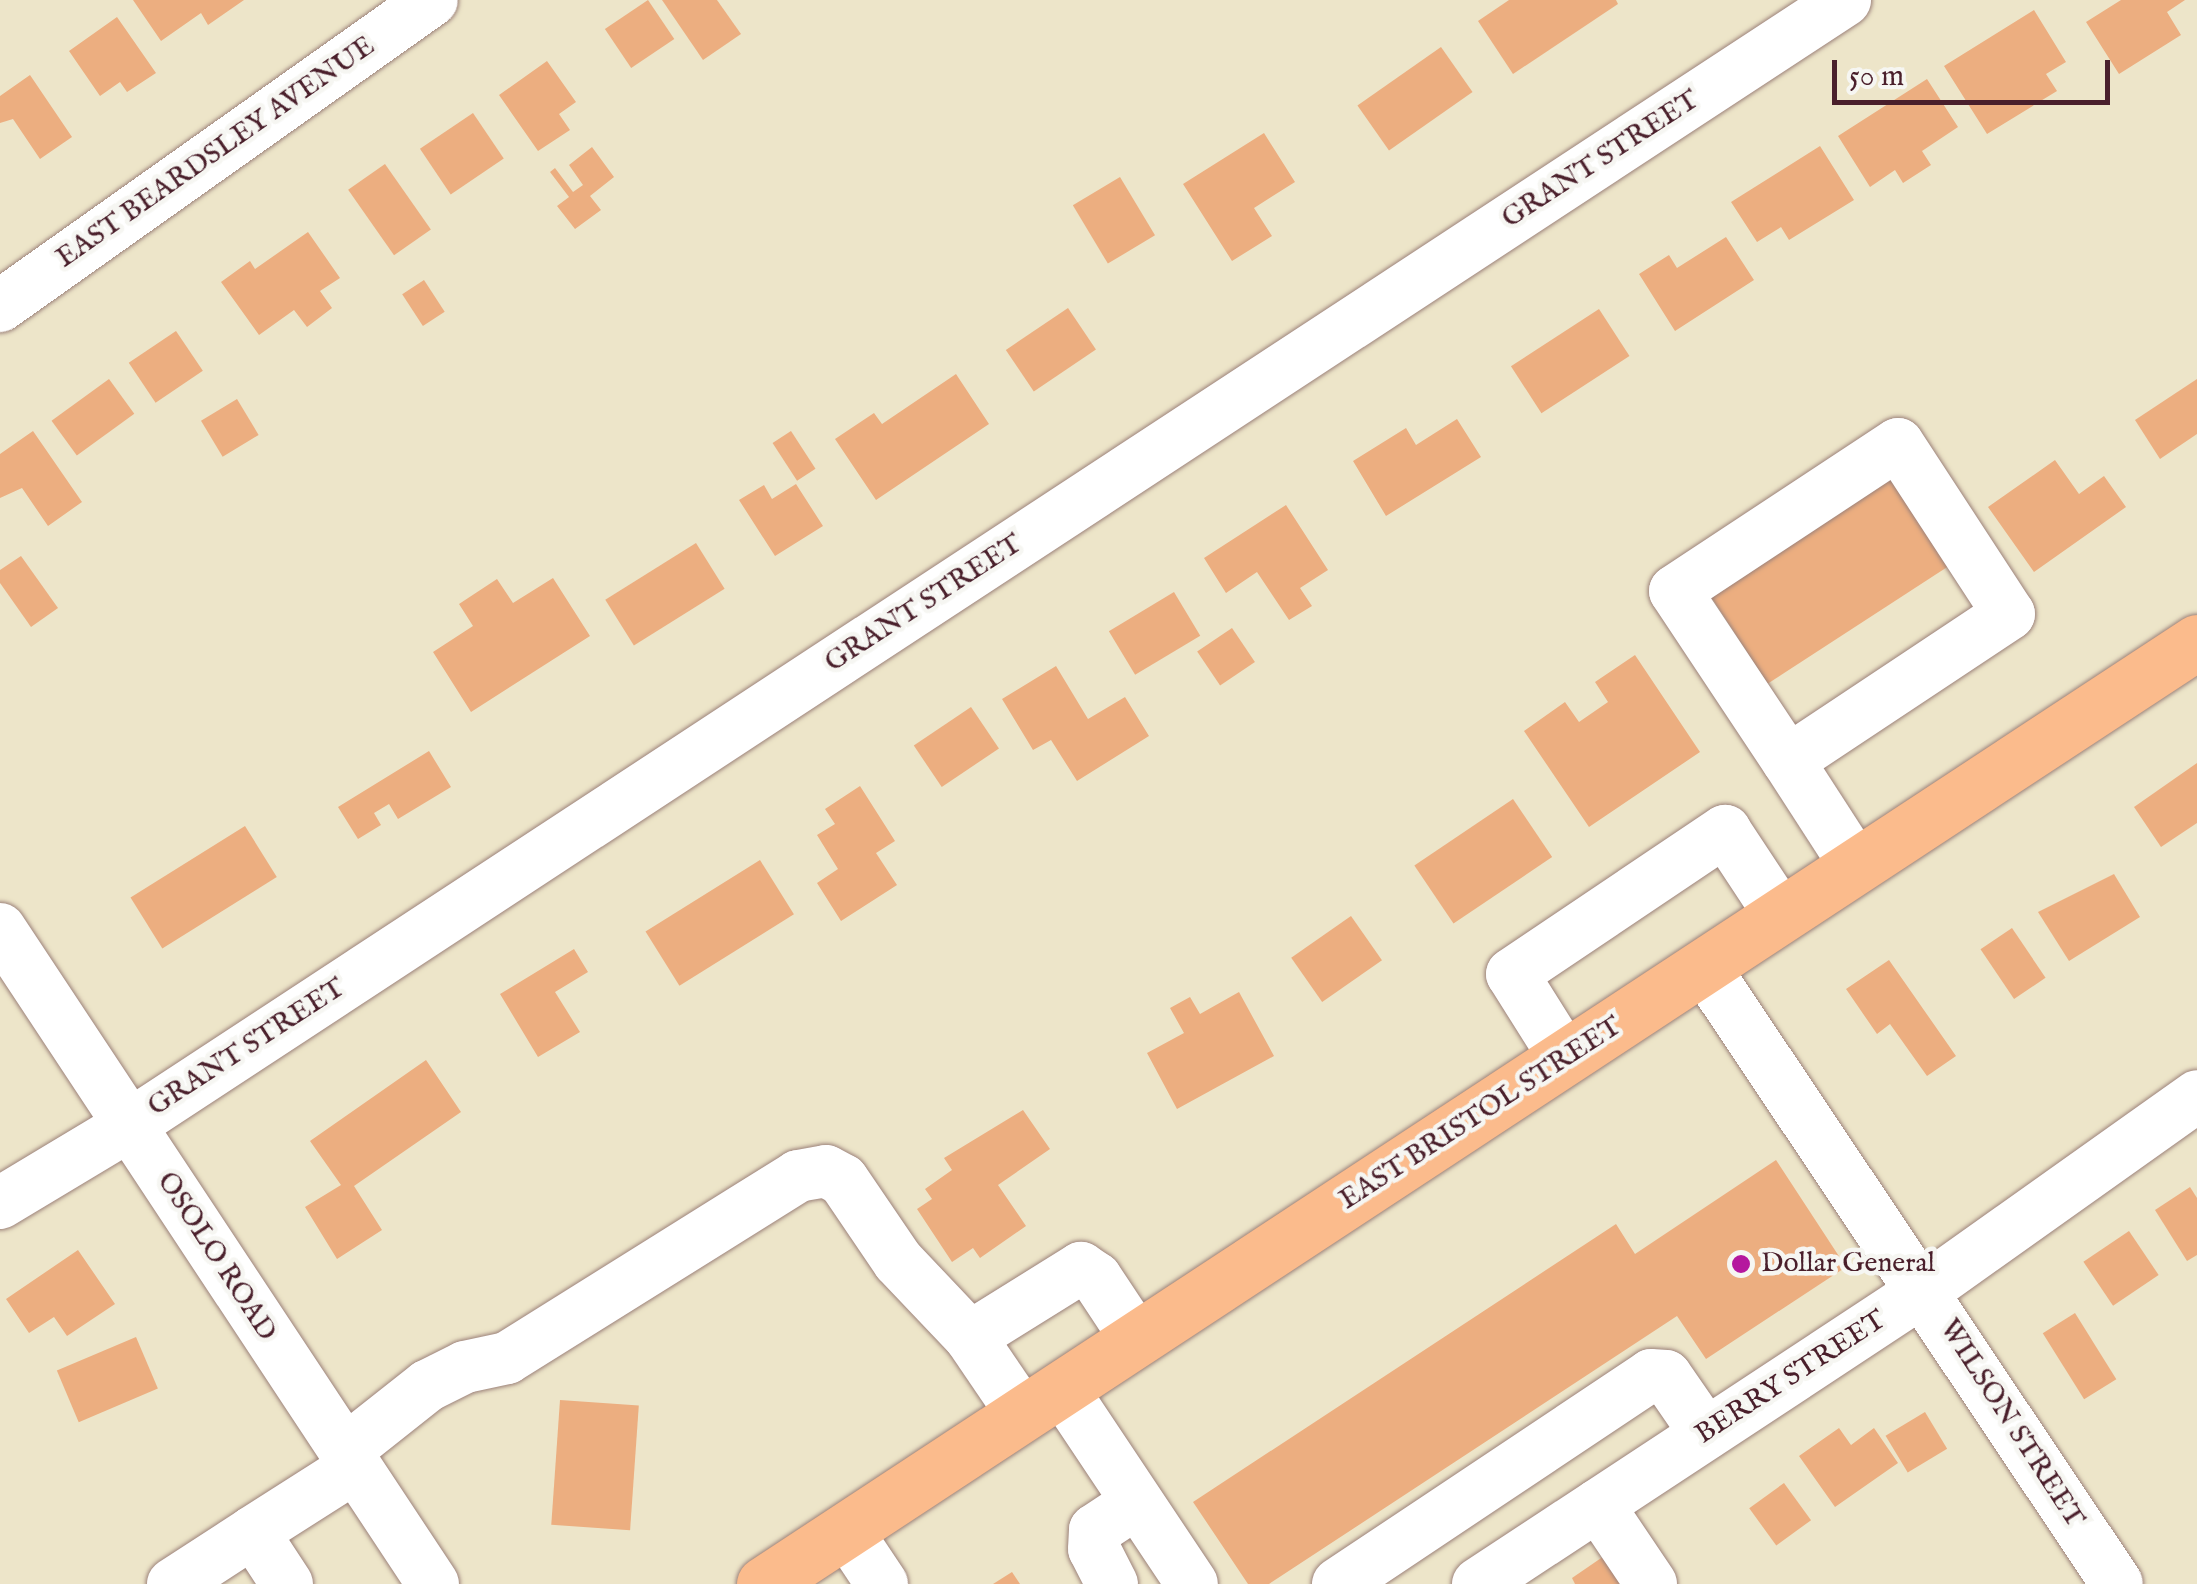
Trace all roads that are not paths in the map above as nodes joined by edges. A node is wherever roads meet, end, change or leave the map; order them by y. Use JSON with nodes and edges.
{"nodes":[{"id":1,"x":432,"y":0,"type":"edge"},
{"id":2,"x":1845,"y":0,"type":"edge"},
{"id":3,"x":0,"y":306,"type":"edge"},
{"id":4,"x":2197,"y":642,"type":"edge"},
{"id":5,"x":1788,"y":761,"type":"junction"},
{"id":6,"x":1856,"y":866,"type":"junction"},
{"id":7,"x":1781,"y":916,"type":"junction"},
{"id":8,"x":0,"y":929,"type":"edge"},
{"id":9,"x":1704,"y":966,"type":"junction"},
{"id":10,"x":1565,"y":1058,"type":"junction"},
{"id":11,"x":2197,"y":1096,"type":"edge"},
{"id":12,"x":130,"y":1125,"type":"junction"},
{"id":13,"x":0,"y":1203,"type":"edge"},
{"id":14,"x":1923,"y":1291,"type":"junction"},
{"id":15,"x":970,"y":1336,"type":"junction"},
{"id":16,"x":1137,"y":1340,"type":"junction"},
{"id":17,"x":1042,"y":1402,"type":"junction"},
{"id":18,"x":1706,"y":1434,"type":"junction"},
{"id":19,"x":350,"y":1459,"type":"junction"},
{"id":20,"x":1136,"y":1503,"type":"junction"},
{"id":21,"x":1598,"y":1505,"type":"junction"},
{"id":22,"x":846,"y":1530,"type":"junction"},
{"id":23,"x":253,"y":1532,"type":"junction"},
{"id":24,"x":793,"y":1576,"type":"edge"},
{"id":25,"x":173,"y":1584,"type":"edge"},
{"id":26,"x":288,"y":1584,"type":"edge"},
{"id":27,"x":433,"y":1584,"type":"edge"},
{"id":28,"x":882,"y":1584,"type":"edge"},
{"id":29,"x":1112,"y":1584,"type":"edge"},
{"id":30,"x":1192,"y":1584,"type":"edge"},
{"id":31,"x":1338,"y":1584,"type":"edge"},
{"id":32,"x":1478,"y":1584,"type":"edge"},
{"id":33,"x":1650,"y":1584,"type":"edge"},
{"id":34,"x":2117,"y":1584,"type":"edge"}],
"edges":[{"from":1,"to":3,"type":"street","name":"EAST BEARDSLEY AVENUE"},
{"from":2,"to":12,"type":"street","name":"GRANT STREET"},
{"from":4,"to":6,"type":"main road","name":"EAST BRISTOL STREET"},
{"from":5,"to":5,"type":"street"},
{"from":5,"to":6,"type":"street"},
{"from":6,"to":7,"type":"main road","name":"EAST BRISTOL STREET"},
{"from":7,"to":9,"type":"main road","name":"EAST BRISTOL STREET"},
{"from":7,"to":10,"type":"street"},
{"from":8,"to":12,"type":"street","name":"OSOLO ROAD"},
{"from":9,"to":10,"type":"main road","name":"EAST BRISTOL STREET"},
{"from":9,"to":14,"type":"street","name":"WILSON STREET"},
{"from":10,"to":16,"type":"main road","name":"EAST BRISTOL STREET"},
{"from":11,"to":14,"type":"street","name":"BERRY STREET"},
{"from":12,"to":13,"type":"street","name":"GRANT STREET"},
{"from":12,"to":19,"type":"street","name":"OSOLO ROAD"},
{"from":14,"to":18,"type":"street","name":"BERRY STREET"},
{"from":14,"to":34,"type":"street","name":"WILSON STREET"},
{"from":15,"to":16,"type":"street"},
{"from":15,"to":17,"type":"street"},
{"from":15,"to":19,"type":"street"},
{"from":16,"to":17,"type":"main road","name":"EAST BRISTOL STREET"},
{"from":17,"to":20,"type":"street"},
{"from":17,"to":22,"type":"main road","name":"EAST BRISTOL STREET"},
{"from":18,"to":21,"type":"street","name":"BERRY STREET"},
{"from":18,"to":31,"type":"street"},
{"from":19,"to":23,"type":"street"},
{"from":19,"to":27,"type":"street","name":"OSOLO ROAD"},
{"from":20,"to":29,"type":"street"},
{"from":20,"to":30,"type":"street"},
{"from":21,"to":32,"type":"street","name":"BERRY STREET"},
{"from":21,"to":33,"type":"street"},
{"from":22,"to":24,"type":"main road","name":"EAST BRISTOL STREET"},
{"from":22,"to":28,"type":"street"},
{"from":23,"to":25,"type":"street"},
{"from":23,"to":26,"type":"street"}]}
